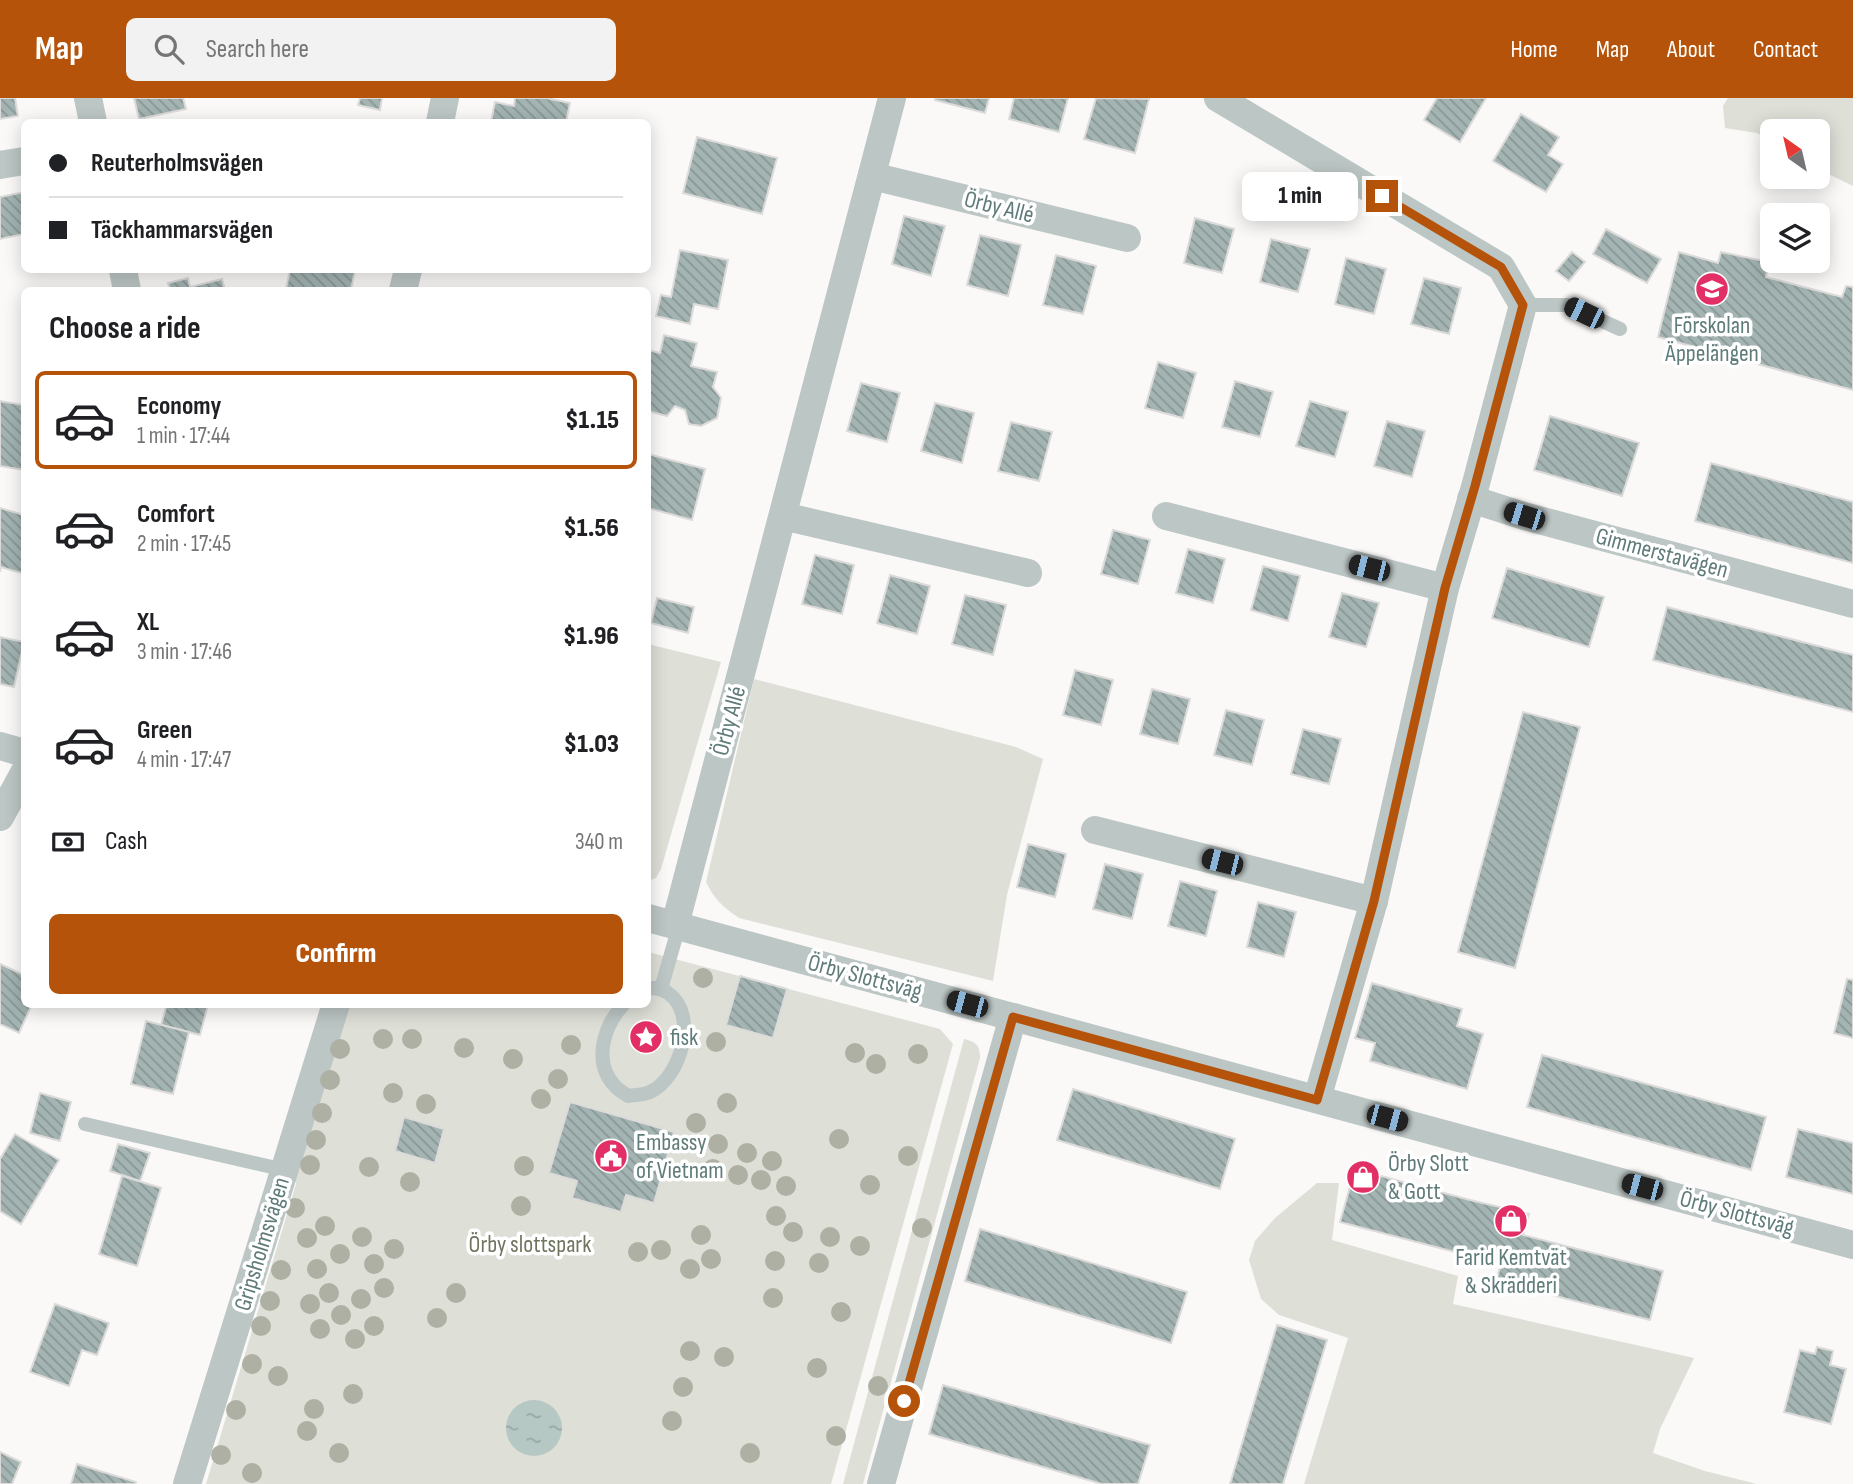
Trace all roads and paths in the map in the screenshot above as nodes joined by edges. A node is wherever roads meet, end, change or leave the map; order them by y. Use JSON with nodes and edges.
{"nodes":[{"id":1,"x":88,"y":98,"type":"edge"},
{"id":2,"x":445,"y":98,"type":"edge"},
{"id":3,"x":892,"y":98,"type":"edge"},
{"id":4,"x":1218,"y":98,"type":"edge"},
{"id":5,"x":92,"y":119,"type":"edge"},
{"id":6,"x":441,"y":119,"type":"edge"},
{"id":7,"x":21,"y":162,"type":"edge"},
{"id":8,"x":0,"y":165,"type":"edge"},
{"id":9,"x":872,"y":176,"type":"junction"},
{"id":10,"x":1127,"y":238,"type":"dead end"},
{"id":11,"x":1523,"y":305,"type":"junction"},
{"id":12,"x":1620,"y":329,"type":"dead end"},
{"id":13,"x":1471,"y":499,"type":"junction"},
{"id":14,"x":783,"y":516,"type":"junction"},
{"id":15,"x":1166,"y":516,"type":"dead end"},
{"id":16,"x":1028,"y":573,"type":"dead end"},
{"id":17,"x":1445,"y":588,"type":"junction"},
{"id":18,"x":1853,"y":604,"type":"edge"},
{"id":19,"x":0,"y":746,"type":"edge"},
{"id":20,"x":21,"y":751,"type":"edge"},
{"id":21,"x":21,"y":778,"type":"edge"},
{"id":22,"x":0,"y":817,"type":"edge"},
{"id":23,"x":1095,"y":830,"type":"dead end"},
{"id":24,"x":1374,"y":901,"type":"junction"},
{"id":25,"x":651,"y":919,"type":"edge"},
{"id":26,"x":677,"y":926,"type":"junction"},
{"id":27,"x":654,"y":989,"type":"edge"},
{"id":28,"x":335,"y":1008,"type":"edge"},
{"id":29,"x":620,"y":1008,"type":"edge"},
{"id":30,"x":1013,"y":1017,"type":"junction"},
{"id":31,"x":1317,"y":1100,"type":"junction"},
{"id":32,"x":85,"y":1124,"type":"dead end"},
{"id":33,"x":285,"y":1170,"type":"junction"},
{"id":34,"x":1853,"y":1245,"type":"edge"},
{"id":35,"x":187,"y":1484,"type":"edge"},
{"id":36,"x":881,"y":1484,"type":"edge"}],
"edges":[{"from":1,"to":5,"type":"street"},
{"from":2,"to":6,"type":"street"},
{"from":3,"to":9,"type":"street","name":"Örby Allé"},
{"from":4,"to":11,"type":"street"},
{"from":7,"to":8,"type":"street"},
{"from":9,"to":10,"type":"street","name":"Örby Allé"},
{"from":9,"to":14,"type":"street","name":"Örby Allé"},
{"from":11,"to":12,"type":"lane"},
{"from":11,"to":13,"type":"street"},
{"from":13,"to":17,"type":"street"},
{"from":13,"to":18,"type":"street","name":"Gimmerstavägen"},
{"from":14,"to":16,"type":"street"},
{"from":14,"to":26,"type":"street","name":"Örby Allé"},
{"from":15,"to":17,"type":"street"},
{"from":17,"to":24,"type":"street"},
{"from":19,"to":20,"type":"street"},
{"from":21,"to":22,"type":"street"},
{"from":23,"to":24,"type":"street"},
{"from":24,"to":31,"type":"street"},
{"from":25,"to":26,"type":"street","name":"Örby Slottsväg"},
{"from":26,"to":27,"type":"lane"},
{"from":26,"to":30,"type":"street","name":"Örby Slottsväg"},
{"from":27,"to":29,"type":"lane"},
{"from":28,"to":33,"type":"street","name":"Gripsholmsvägen"},
{"from":30,"to":31,"type":"street","name":"Örby Slottsväg"},
{"from":30,"to":36,"type":"street"},
{"from":31,"to":34,"type":"street","name":"Örby Slottsväg"},
{"from":32,"to":33,"type":"lane"},
{"from":33,"to":35,"type":"street","name":"Gripsholmsvägen"}]}
